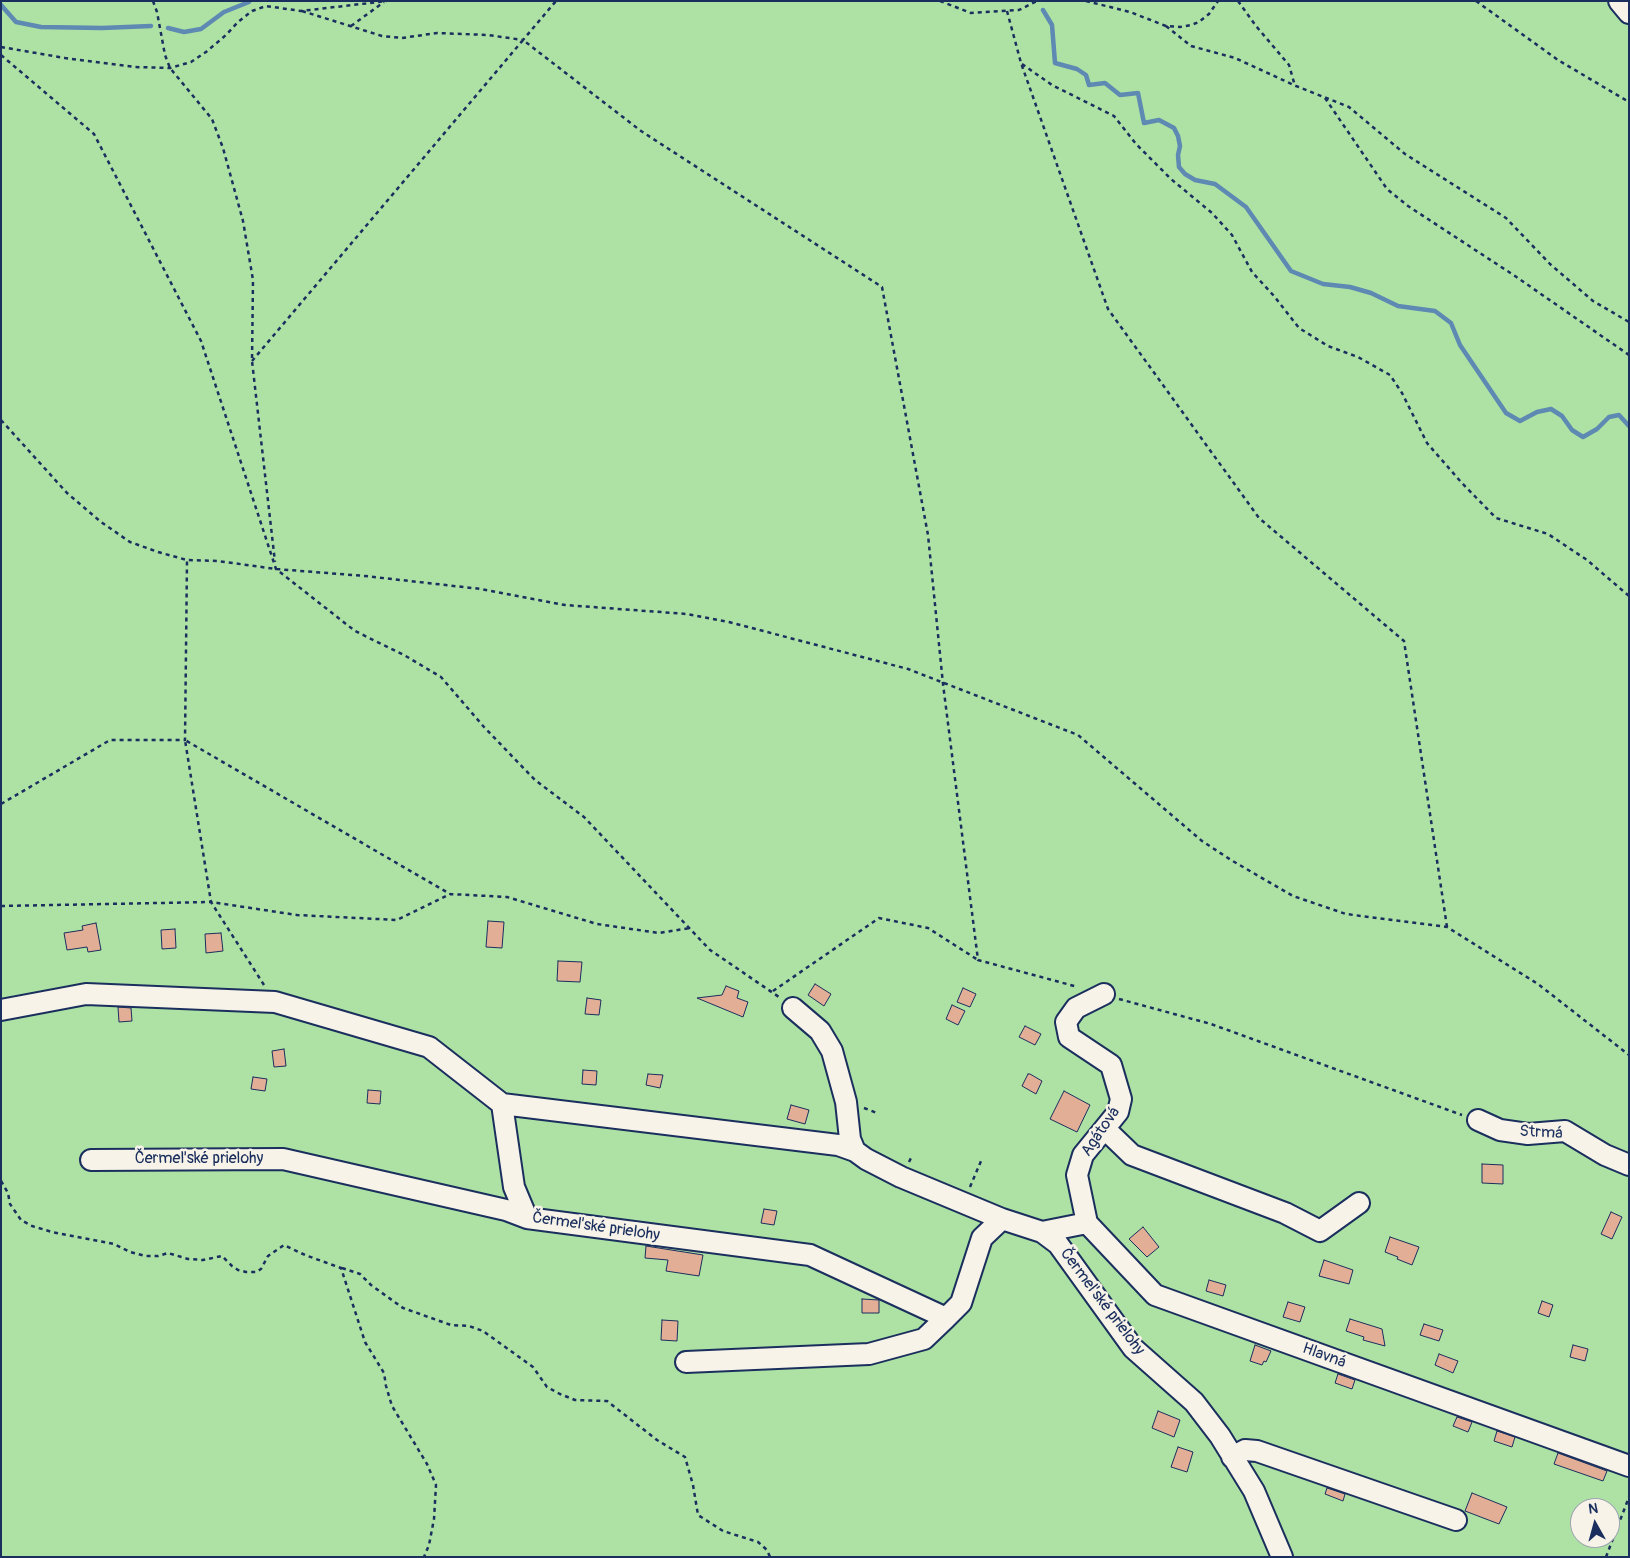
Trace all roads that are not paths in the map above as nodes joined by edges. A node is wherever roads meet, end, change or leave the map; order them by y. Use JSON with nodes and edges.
{"nodes":[{"id":1,"x":1619,"y":1,"type":"edge"},
{"id":2,"x":1629,"y":13,"type":"edge"},
{"id":3,"x":1104,"y":994,"type":"road end"},
{"id":4,"x":793,"y":1008,"type":"road end"},
{"id":5,"x":1,"y":1010,"type":"edge"},
{"id":6,"x":502,"y":1104,"type":"junction"},
{"id":7,"x":1478,"y":1120,"type":"road end"},
{"id":8,"x":1105,"y":1129,"type":"junction"},
{"id":9,"x":856,"y":1151,"type":"junction"},
{"id":10,"x":91,"y":1160,"type":"dead end"},
{"id":11,"x":1629,"y":1165,"type":"edge"},
{"id":12,"x":1359,"y":1203,"type":"dead end"},
{"id":13,"x":527,"y":1218,"type":"junction"},
{"id":14,"x":1002,"y":1219,"type":"junction"},
{"id":15,"x":1087,"y":1223,"type":"junction"},
{"id":16,"x":1042,"y":1232,"type":"junction"},
{"id":17,"x":946,"y":1318,"type":"junction"},
{"id":18,"x":686,"y":1362,"type":"dead end"},
{"id":19,"x":1232,"y":1456,"type":"junction"},
{"id":20,"x":1629,"y":1466,"type":"edge"},
{"id":21,"x":1456,"y":1520,"type":"dead end"},
{"id":22,"x":1282,"y":1557,"type":"edge"}],
"edges":[{"from":1,"to":2,"type":"street"},
{"from":3,"to":8,"type":"street","name":"Agátová"},
{"from":4,"to":9,"type":"street"},
{"from":5,"to":6,"type":"street"},
{"from":6,"to":9,"type":"street","name":"Čermeľské prielohy"},
{"from":6,"to":13,"type":"street"},
{"from":7,"to":11,"type":"street","name":"Strmá"},
{"from":8,"to":12,"type":"street"},
{"from":8,"to":15,"type":"street","name":"Agátová"},
{"from":9,"to":14,"type":"street","name":"Čermeľské prielohy"},
{"from":10,"to":13,"type":"street","name":"Čermeľské prielohy"},
{"from":13,"to":17,"type":"street","name":"Čermeľské prielohy"},
{"from":14,"to":16,"type":"street","name":"Čermeľské prielohy"},
{"from":14,"to":17,"type":"street"},
{"from":15,"to":16,"type":"street"},
{"from":15,"to":20,"type":"street","name":"Hlavná"},
{"from":16,"to":19,"type":"street","name":"Čermeľské prielohy"},
{"from":17,"to":18,"type":"street"},
{"from":19,"to":21,"type":"street"},
{"from":19,"to":22,"type":"street","name":"Čermeľské prielohy"}]}
